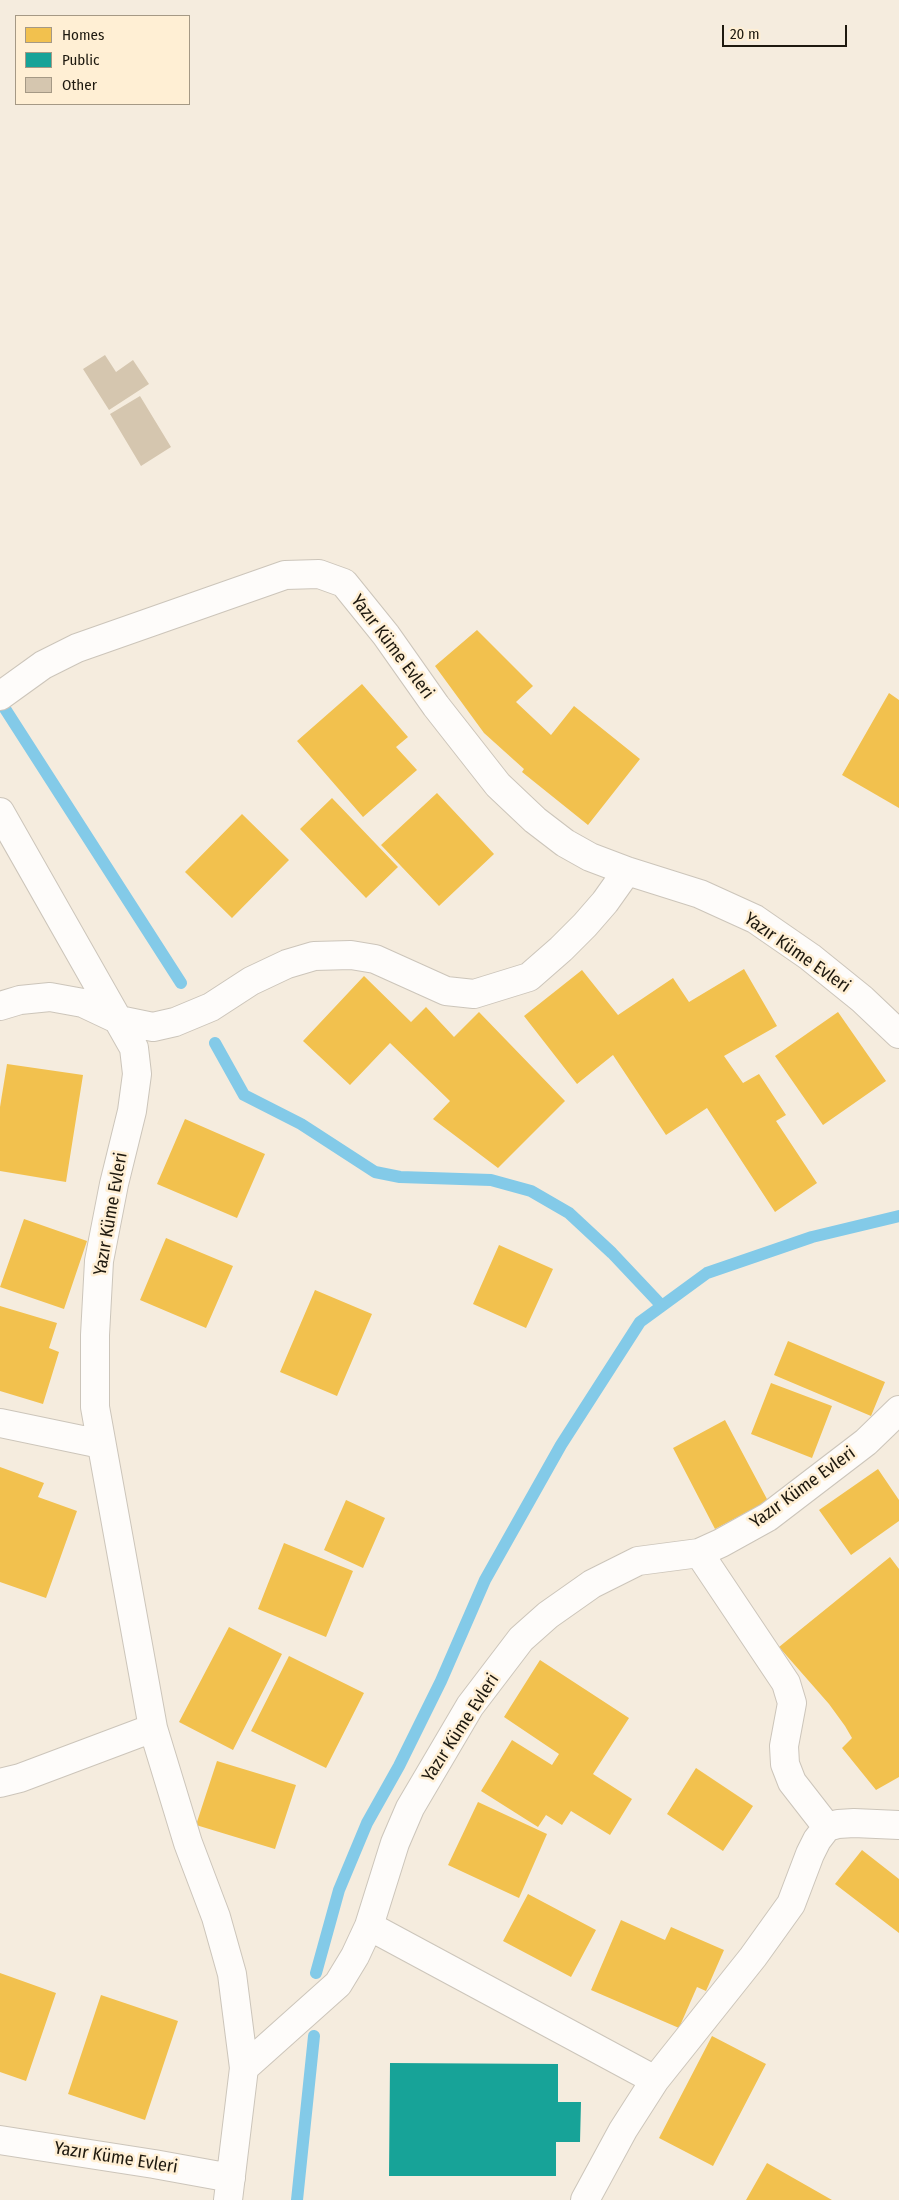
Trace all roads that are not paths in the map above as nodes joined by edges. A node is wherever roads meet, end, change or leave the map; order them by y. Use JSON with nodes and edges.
{"nodes":[{"id":1,"x":0,"y":696,"type":"edge"},
{"id":2,"x":0,"y":812,"type":"edge"},
{"id":3,"x":627,"y":871,"type":"junction"},
{"id":4,"x":0,"y":1006,"type":"edge"},
{"id":5,"x":119,"y":1020,"type":"junction"},
{"id":6,"x":899,"y":1034,"type":"edge"},
{"id":7,"x":899,"y":1410,"type":"edge"},
{"id":8,"x":0,"y":1423,"type":"edge"},
{"id":9,"x":101,"y":1444,"type":"junction"},
{"id":10,"x":699,"y":1554,"type":"junction"},
{"id":11,"x":153,"y":1728,"type":"junction"},
{"id":12,"x":0,"y":1783,"type":"edge"},
{"id":13,"x":899,"y":1826,"type":"edge"},
{"id":14,"x":828,"y":1827,"type":"junction"},
{"id":15,"x":369,"y":1926,"type":"junction"},
{"id":16,"x":244,"y":2068,"type":"junction"},
{"id":17,"x":655,"y":2080,"type":"junction"},
{"id":18,"x":0,"y":2140,"type":"edge"},
{"id":19,"x":230,"y":2189,"type":"edge"},
{"id":20,"x":585,"y":2200,"type":"edge"}],
"edges":[{"from":1,"to":3,"type":"street","name":"Yazır Küme Evleri"},
{"from":2,"to":5,"type":"street","name":"Yazır Küme Evleri"},
{"from":3,"to":5,"type":"street"},
{"from":3,"to":6,"type":"street","name":"Yazır Küme Evleri"},
{"from":4,"to":5,"type":"street"},
{"from":5,"to":9,"type":"street","name":"Yazır Küme Evleri"},
{"from":7,"to":10,"type":"street","name":"Yazır Küme Evleri"},
{"from":8,"to":9,"type":"street"},
{"from":9,"to":11,"type":"street","name":"Yazır Küme Evleri"},
{"from":10,"to":14,"type":"street"},
{"from":10,"to":15,"type":"street","name":"Yazır Küme Evleri"},
{"from":11,"to":12,"type":"street"},
{"from":11,"to":16,"type":"street","name":"Yazır Küme Evleri"},
{"from":13,"to":14,"type":"street"},
{"from":14,"to":17,"type":"street"},
{"from":15,"to":16,"type":"street","name":"Yazır Küme Evleri"},
{"from":15,"to":17,"type":"street"},
{"from":16,"to":19,"type":"street","name":"Yazır Küme Evleri"},
{"from":17,"to":20,"type":"street"},
{"from":18,"to":19,"type":"street","name":"Yazır Küme Evleri"}]}
